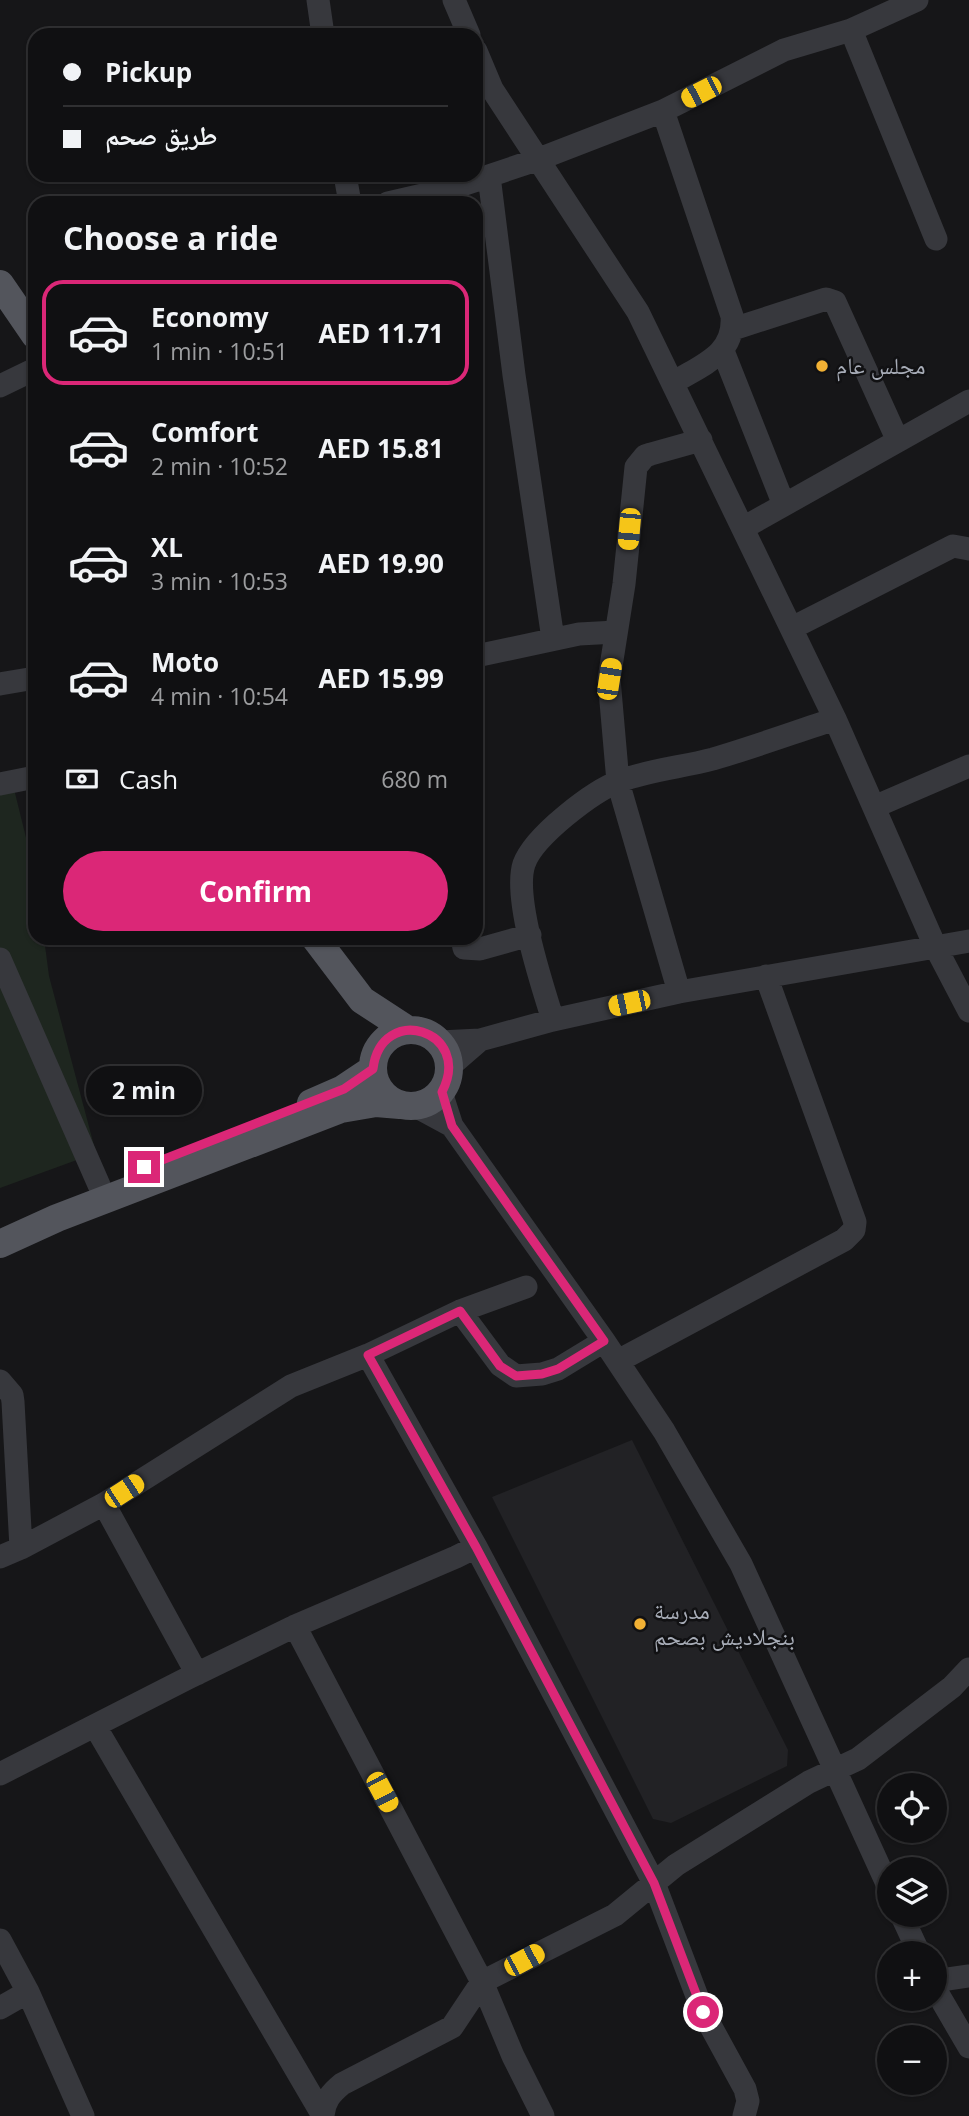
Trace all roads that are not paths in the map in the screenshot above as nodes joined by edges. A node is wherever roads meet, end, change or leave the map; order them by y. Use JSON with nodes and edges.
{"nodes":[{"id":1,"x":317,"y":0,"type":"edge"},
{"id":2,"x":454,"y":0,"type":"edge"},
{"id":3,"x":918,"y":0,"type":"edge"},
{"id":4,"x":322,"y":28,"type":"edge"},
{"id":5,"x":466,"y":28,"type":"edge"},
{"id":6,"x":851,"y":30,"type":"junction"},
{"id":7,"x":483,"y":68,"type":"edge"},
{"id":8,"x":663,"y":111,"type":"junction"},
{"id":9,"x":539,"y":159,"type":"junction"},
{"id":10,"x":489,"y":176,"type":"junction"},
{"id":11,"x":483,"y":178,"type":"edge"},
{"id":12,"x":471,"y":182,"type":"edge"},
{"id":13,"x":418,"y":196,"type":"edge"},
{"id":14,"x":936,"y":239,"type":"dead end"},
{"id":15,"x":0,"y":284,"type":"edge"},
{"id":16,"x":28,"y":325,"type":"edge"},
{"id":17,"x":733,"y":329,"type":"junction"},
{"id":18,"x":723,"y":351,"type":"junction"},
{"id":19,"x":28,"y":372,"type":"edge"},
{"id":20,"x":673,"y":383,"type":"junction"},
{"id":21,"x":0,"y":386,"type":"edge"},
{"id":22,"x":969,"y":401,"type":"edge"},
{"id":23,"x":701,"y":440,"type":"junction"},
{"id":24,"x":898,"y":441,"type":"junction"},
{"id":25,"x":784,"y":505,"type":"junction"},
{"id":26,"x":743,"y":528,"type":"junction"},
{"id":27,"x":969,"y":549,"type":"edge"},
{"id":28,"x":792,"y":628,"type":"junction"},
{"id":29,"x":616,"y":632,"type":"junction"},
{"id":30,"x":553,"y":639,"type":"junction"},
{"id":31,"x":483,"y":654,"type":"edge"},
{"id":32,"x":28,"y":679,"type":"edge"},
{"id":33,"x":0,"y":684,"type":"edge"},
{"id":34,"x":835,"y":719,"type":"junction"},
{"id":35,"x":969,"y":766,"type":"edge"},
{"id":36,"x":28,"y":778,"type":"edge"},
{"id":37,"x":618,"y":782,"type":"junction"},
{"id":38,"x":0,"y":784,"type":"edge"},
{"id":39,"x":874,"y":807,"type":"junction"},
{"id":40,"x":530,"y":935,"type":"junction"},
{"id":41,"x":969,"y":941,"type":"edge"},
{"id":42,"x":320,"y":945,"type":"edge"},
{"id":43,"x":463,"y":945,"type":"edge"},
{"id":44,"x":935,"y":946,"type":"junction"},
{"id":45,"x":0,"y":959,"type":"edge"},
{"id":46,"x":765,"y":976,"type":"junction"},
{"id":47,"x":680,"y":992,"type":"junction"},
{"id":48,"x":362,"y":1000,"type":"junction"},
{"id":49,"x":969,"y":1012,"type":"edge"},
{"id":50,"x":552,"y":1020,"type":"junction"},
{"id":51,"x":408,"y":1030,"type":"junction"},
{"id":52,"x":375,"y":1059,"type":"junction"},
{"id":53,"x":444,"y":1067,"type":"junction"},
{"id":54,"x":407,"y":1105,"type":"junction"},
{"id":55,"x":452,"y":1126,"type":"junction"},
{"id":56,"x":99,"y":1185,"type":"junction"},
{"id":57,"x":0,"y":1226,"type":"edge"},
{"id":58,"x":0,"y":1244,"type":"edge"},
{"id":59,"x":526,"y":1287,"type":"dead end"},
{"id":60,"x":460,"y":1311,"type":"junction"},
{"id":61,"x":604,"y":1341,"type":"junction"},
{"id":62,"x":368,"y":1355,"type":"junction"},
{"id":63,"x":618,"y":1362,"type":"junction"},
{"id":64,"x":0,"y":1381,"type":"edge"},
{"id":65,"x":104,"y":1504,"type":"junction"},
{"id":66,"x":476,"y":1547,"type":"junction"},
{"id":67,"x":10,"y":1552,"type":"edge"},
{"id":68,"x":295,"y":1626,"type":"junction"},
{"id":69,"x":969,"y":1669,"type":"edge"},
{"id":70,"x":197,"y":1674,"type":"junction"},
{"id":71,"x":95,"y":1726,"type":"junction"},
{"id":72,"x":835,"y":1770,"type":"junction"},
{"id":73,"x":0,"y":1774,"type":"edge"},
{"id":74,"x":877,"y":1862,"type":"edge"},
{"id":75,"x":654,"y":1883,"type":"junction"},
{"id":76,"x":0,"y":1940,"type":"edge"},
{"id":77,"x":969,"y":1976,"type":"edge"},
{"id":78,"x":947,"y":1979,"type":"edge"},
{"id":79,"x":482,"y":1982,"type":"junction"},
{"id":80,"x":28,"y":1992,"type":"junction"},
{"id":81,"x":0,"y":2008,"type":"edge"},
{"id":82,"x":947,"y":2009,"type":"edge"},
{"id":83,"x":969,"y":2047,"type":"edge"},
{"id":84,"x":323,"y":2115,"type":"edge"},
{"id":85,"x":83,"y":2116,"type":"edge"},
{"id":86,"x":543,"y":2116,"type":"edge"},
{"id":87,"x":744,"y":2116,"type":"edge"}],
"edges":[{"from":1,"to":4,"type":"street"},
{"from":2,"to":5,"type":"street"},
{"from":3,"to":6,"type":"street"},
{"from":6,"to":8,"type":"street"},
{"from":6,"to":14,"type":"street"},
{"from":7,"to":9,"type":"street"},
{"from":8,"to":9,"type":"street"},
{"from":8,"to":17,"type":"street"},
{"from":9,"to":10,"type":"street"},
{"from":9,"to":20,"type":"street"},
{"from":10,"to":11,"type":"street"},
{"from":10,"to":30,"type":"street"},
{"from":12,"to":13,"type":"street"},
{"from":15,"to":16,"type":"main road"},
{"from":17,"to":18,"type":"street"},
{"from":17,"to":24,"type":"street"},
{"from":18,"to":20,"type":"street"},
{"from":18,"to":25,"type":"street"},
{"from":19,"to":21,"type":"street"},
{"from":20,"to":23,"type":"street"},
{"from":22,"to":24,"type":"street"},
{"from":23,"to":26,"type":"street"},
{"from":23,"to":29,"type":"street"},
{"from":24,"to":25,"type":"street"},
{"from":25,"to":26,"type":"street"},
{"from":26,"to":28,"type":"street"},
{"from":27,"to":28,"type":"street"},
{"from":28,"to":34,"type":"street"},
{"from":29,"to":30,"type":"street"},
{"from":29,"to":37,"type":"street"},
{"from":30,"to":31,"type":"street"},
{"from":32,"to":33,"type":"street"},
{"from":34,"to":37,"type":"street"},
{"from":34,"to":39,"type":"street"},
{"from":35,"to":39,"type":"street"},
{"from":36,"to":38,"type":"street"},
{"from":37,"to":40,"type":"street"},
{"from":37,"to":47,"type":"street"},
{"from":39,"to":44,"type":"street"},
{"from":40,"to":43,"type":"street"},
{"from":40,"to":50,"type":"street"},
{"from":41,"to":44,"type":"street"},
{"from":42,"to":48,"type":"main road"},
{"from":44,"to":46,"type":"street"},
{"from":44,"to":49,"type":"street"},
{"from":45,"to":56,"type":"street"},
{"from":46,"to":47,"type":"street"},
{"from":46,"to":63,"type":"street"},
{"from":47,"to":50,"type":"street"},
{"from":48,"to":51,"type":"main road"},
{"from":48,"to":52,"type":"main road"},
{"from":50,"to":53,"type":"street"},
{"from":51,"to":52,"type":"main road"},
{"from":51,"to":53,"type":"main road"},
{"from":52,"to":54,"type":"main road"},
{"from":52,"to":56,"type":"main road"},
{"from":53,"to":54,"type":"main road"},
{"from":53,"to":55,"type":"street"},
{"from":54,"to":55,"type":"street"},
{"from":54,"to":58,"type":"main road"},
{"from":55,"to":61,"type":"street"},
{"from":56,"to":57,"type":"main road"},
{"from":59,"to":60,"type":"street"},
{"from":60,"to":61,"type":"street"},
{"from":60,"to":62,"type":"street"},
{"from":61,"to":63,"type":"street"},
{"from":62,"to":65,"type":"street"},
{"from":62,"to":66,"type":"street"},
{"from":63,"to":72,"type":"street"},
{"from":64,"to":67,"type":"street"},
{"from":65,"to":67,"type":"street"},
{"from":65,"to":70,"type":"street"},
{"from":66,"to":68,"type":"street"},
{"from":66,"to":75,"type":"street"},
{"from":68,"to":70,"type":"street"},
{"from":68,"to":79,"type":"street"},
{"from":69,"to":72,"type":"street"},
{"from":70,"to":71,"type":"street"},
{"from":71,"to":73,"type":"street"},
{"from":71,"to":84,"type":"street"},
{"from":72,"to":74,"type":"street"},
{"from":72,"to":75,"type":"street"},
{"from":75,"to":79,"type":"street"},
{"from":75,"to":87,"type":"street"},
{"from":76,"to":80,"type":"street"},
{"from":77,"to":78,"type":"street"},
{"from":79,"to":84,"type":"street"},
{"from":79,"to":86,"type":"street"},
{"from":80,"to":81,"type":"street"},
{"from":80,"to":85,"type":"street"},
{"from":82,"to":83,"type":"street"}]}
